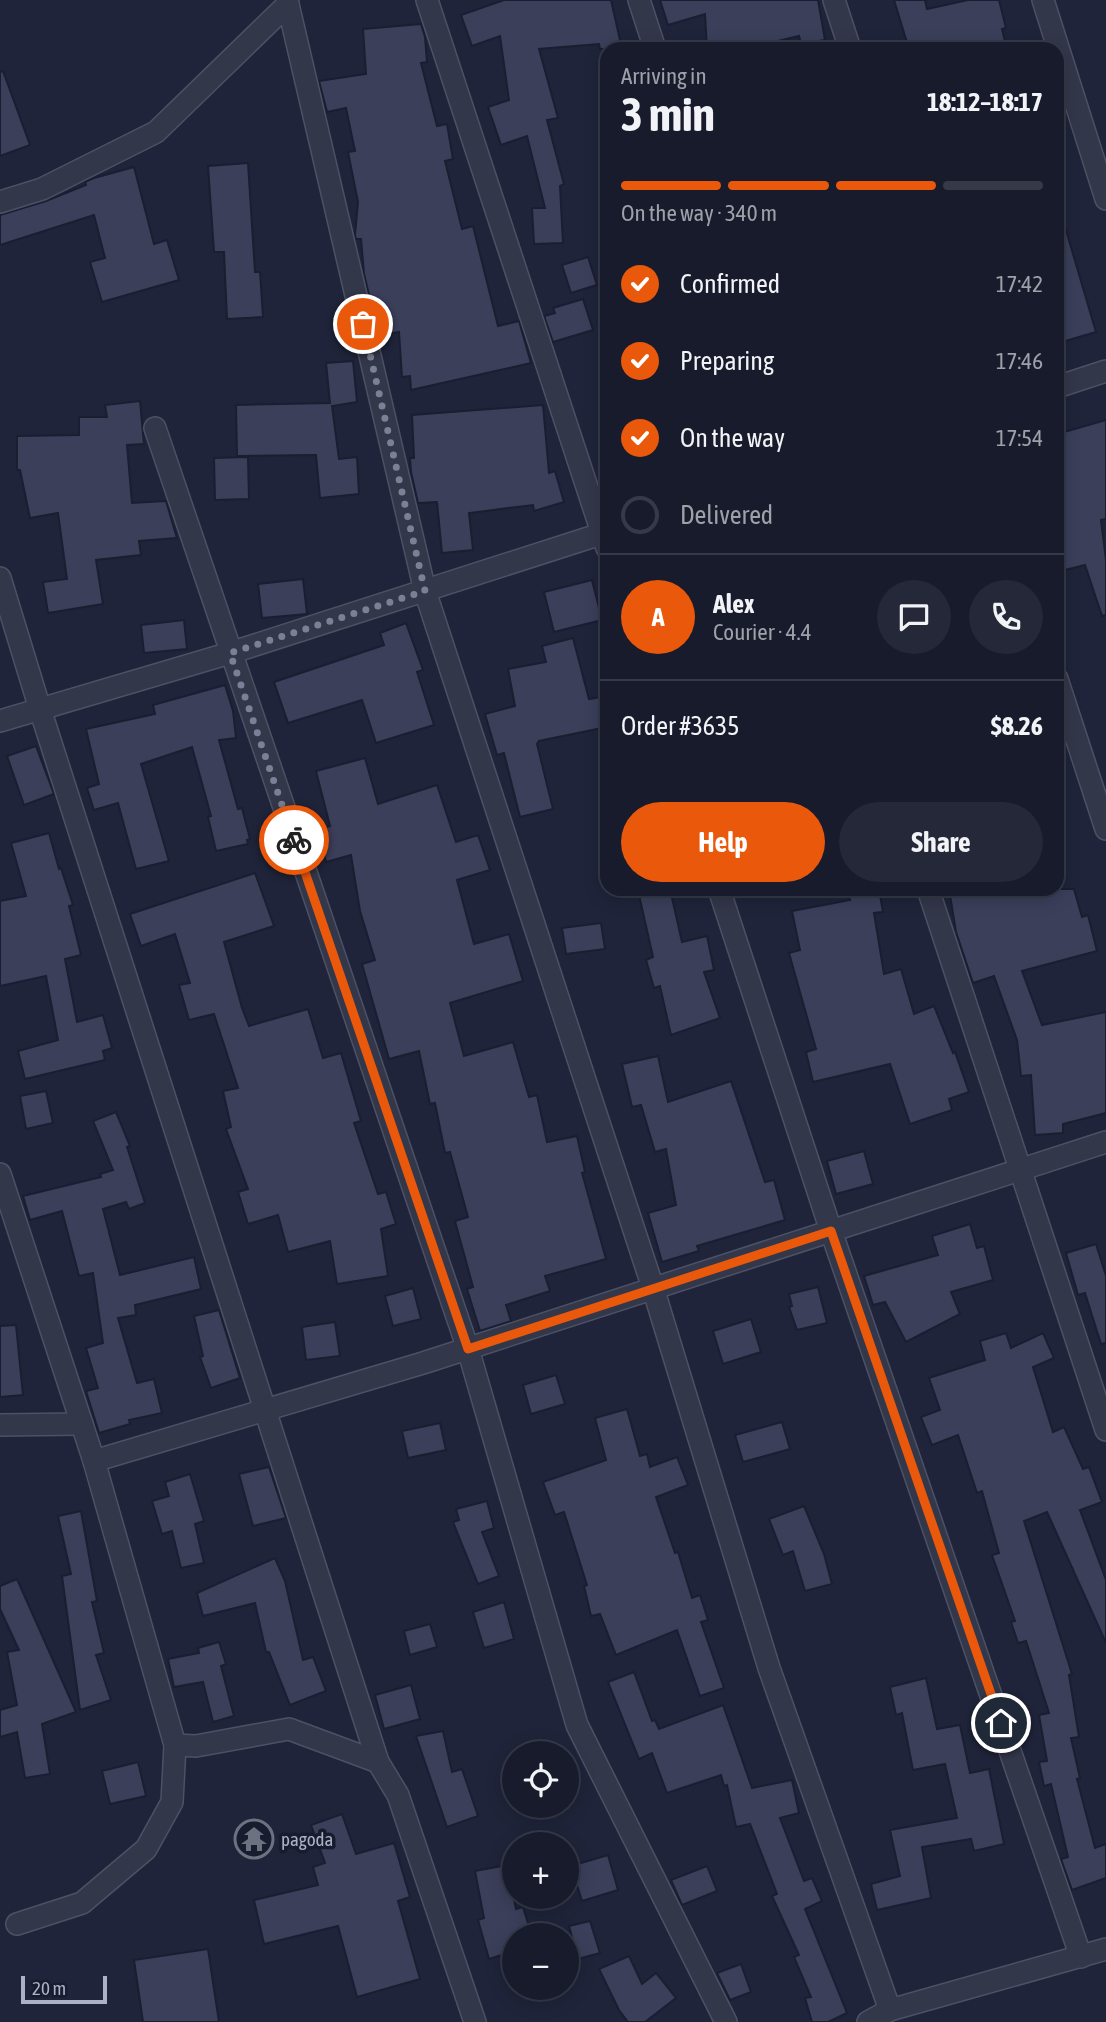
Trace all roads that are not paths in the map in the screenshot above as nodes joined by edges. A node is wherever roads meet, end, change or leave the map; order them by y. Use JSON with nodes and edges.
{"nodes":[{"id":1,"x":428,"y":0,"type":"edge"},
{"id":2,"x":639,"y":0,"type":"edge"},
{"id":3,"x":834,"y":0,"type":"edge"},
{"id":4,"x":1043,"y":0,"type":"edge"},
{"id":5,"x":288,"y":2,"type":"edge"},
{"id":6,"x":653,"y":42,"type":"edge"},
{"id":7,"x":848,"y":42,"type":"edge"},
{"id":8,"x":1056,"y":42,"type":"edge"},
{"id":9,"x":1064,"y":66,"type":"edge"},
{"id":10,"x":1106,"y":199,"type":"edge"},
{"id":11,"x":1,"y":202,"type":"edge"},
{"id":12,"x":1106,"y":372,"type":"edge"},
{"id":13,"x":1064,"y":385,"type":"edge"},
{"id":14,"x":155,"y":428,"type":"dead end"},
{"id":15,"x":600,"y":520,"type":"edge"},
{"id":16,"x":600,"y":540,"type":"edge"},
{"id":17,"x":0,"y":578,"type":"edge"},
{"id":18,"x":425,"y":591,"type":"junction"},
{"id":19,"x":230,"y":653,"type":"junction"},
{"id":20,"x":1064,"y":701,"type":"edge"},
{"id":21,"x":40,"y":709,"type":"junction"},
{"id":22,"x":0,"y":721,"type":"edge"},
{"id":23,"x":1106,"y":829,"type":"edge"},
{"id":24,"x":721,"y":896,"type":"edge"},
{"id":25,"x":930,"y":896,"type":"edge"},
{"id":26,"x":1106,"y":1142,"type":"edge"},
{"id":27,"x":1019,"y":1170,"type":"junction"},
{"id":28,"x":0,"y":1174,"type":"edge"},
{"id":29,"x":831,"y":1231,"type":"junction"},
{"id":30,"x":653,"y":1288,"type":"junction"},
{"id":31,"x":468,"y":1349,"type":"junction"},
{"id":32,"x":265,"y":1410,"type":"junction"},
{"id":33,"x":82,"y":1424,"type":"junction"},
{"id":34,"x":0,"y":1425,"type":"edge"},
{"id":35,"x":1106,"y":1430,"type":"edge"},
{"id":36,"x":94,"y":1461,"type":"junction"},
{"id":37,"x":175,"y":1745,"type":"junction"},
{"id":38,"x":378,"y":1762,"type":"junction"},
{"id":39,"x":16,"y":1924,"type":"dead end"},
{"id":40,"x":1106,"y":1949,"type":"edge"},
{"id":41,"x":1081,"y":1957,"type":"junction"},
{"id":42,"x":890,"y":2010,"type":"junction"},
{"id":43,"x":475,"y":2022,"type":"edge"},
{"id":44,"x":726,"y":2022,"type":"edge"},
{"id":45,"x":868,"y":2022,"type":"edge"}],
"edges":[{"from":1,"to":15,"type":"street"},
{"from":2,"to":6,"type":"street"},
{"from":3,"to":7,"type":"street"},
{"from":4,"to":8,"type":"street"},
{"from":5,"to":11,"type":"street"},
{"from":5,"to":18,"type":"street"},
{"from":9,"to":10,"type":"street"},
{"from":12,"to":13,"type":"street"},
{"from":14,"to":19,"type":"street"},
{"from":16,"to":18,"type":"street"},
{"from":17,"to":21,"type":"street"},
{"from":18,"to":19,"type":"street"},
{"from":18,"to":30,"type":"street"},
{"from":19,"to":21,"type":"street"},
{"from":19,"to":31,"type":"street"},
{"from":20,"to":23,"type":"street"},
{"from":21,"to":22,"type":"street"},
{"from":21,"to":32,"type":"street"},
{"from":24,"to":29,"type":"street"},
{"from":25,"to":27,"type":"street"},
{"from":26,"to":27,"type":"street"},
{"from":27,"to":29,"type":"street"},
{"from":27,"to":35,"type":"street"},
{"from":28,"to":33,"type":"street"},
{"from":29,"to":30,"type":"street"},
{"from":29,"to":41,"type":"street"},
{"from":30,"to":31,"type":"street"},
{"from":30,"to":42,"type":"street"},
{"from":31,"to":32,"type":"street"},
{"from":31,"to":44,"type":"street"},
{"from":32,"to":36,"type":"street"},
{"from":32,"to":38,"type":"street"},
{"from":33,"to":34,"type":"street"},
{"from":33,"to":36,"type":"street"},
{"from":36,"to":37,"type":"street"},
{"from":37,"to":38,"type":"street"},
{"from":37,"to":39,"type":"street"},
{"from":38,"to":43,"type":"street"},
{"from":40,"to":41,"type":"street"},
{"from":41,"to":42,"type":"street"},
{"from":42,"to":45,"type":"street"}]}
